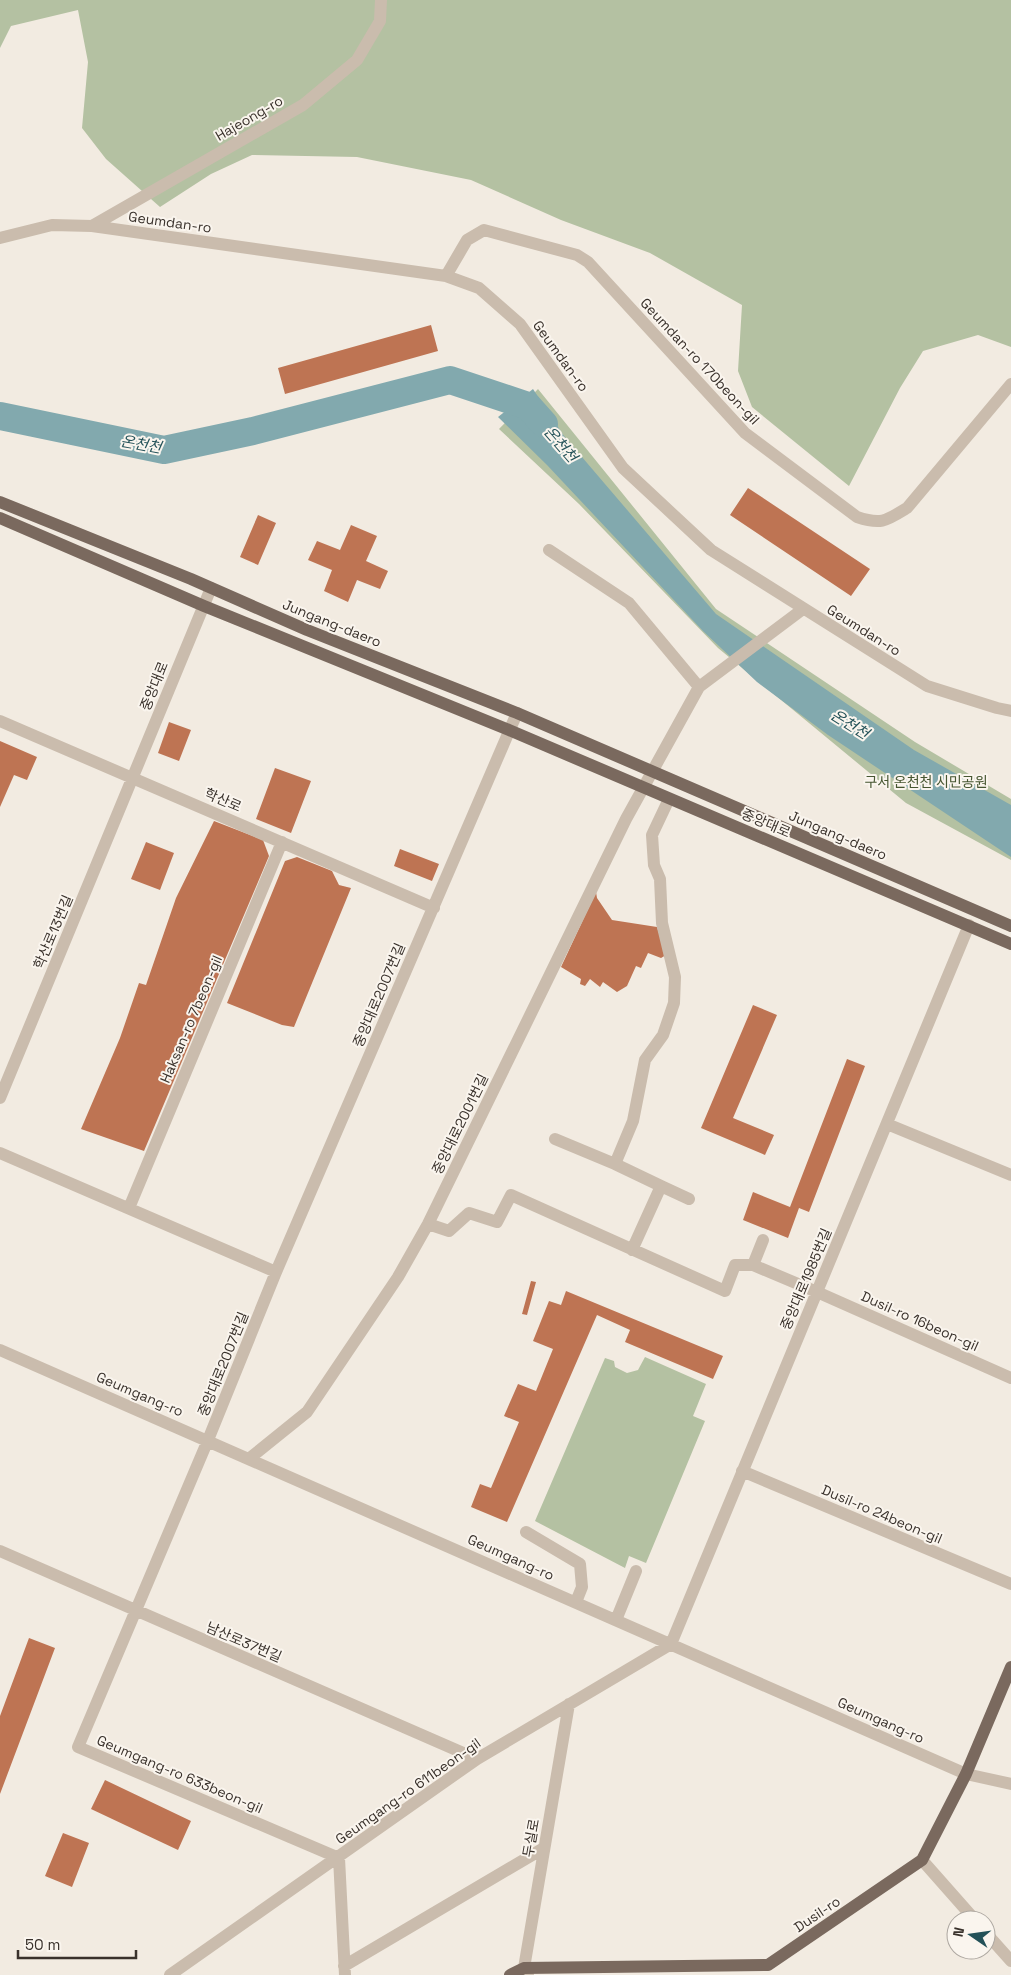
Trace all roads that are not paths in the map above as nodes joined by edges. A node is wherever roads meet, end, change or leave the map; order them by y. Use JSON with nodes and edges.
{"nodes":[{"id":1,"x":380,"y":0,"type":"edge"},
{"id":2,"x":92,"y":226,"type":"junction"},
{"id":3,"x":0,"y":238,"type":"edge"},
{"id":4,"x":446,"y":276,"type":"junction"},
{"id":5,"x":1011,"y":384,"type":"edge"},
{"id":6,"x":0,"y":502,"type":"edge"},
{"id":7,"x":0,"y":518,"type":"edge"},
{"id":8,"x":549,"y":550,"type":"dead end"},
{"id":9,"x":211,"y":588,"type":"junction"},
{"id":10,"x":204,"y":606,"type":"junction"},
{"id":11,"x":803,"y":609,"type":"junction"},
{"id":12,"x":699,"y":686,"type":"junction"},
{"id":13,"x":1011,"y":711,"type":"edge"},
{"id":14,"x":517,"y":713,"type":"junction"},
{"id":15,"x":0,"y":721,"type":"edge"},
{"id":16,"x":510,"y":730,"type":"junction"},
{"id":17,"x":653,"y":772,"type":"junction"},
{"id":18,"x":133,"y":778,"type":"junction"},
{"id":19,"x":644,"y":788,"type":"junction"},
{"id":20,"x":669,"y":799,"type":"junction"},
{"id":21,"x":282,"y":842,"type":"junction"},
{"id":22,"x":434,"y":908,"type":"junction"},
{"id":23,"x":969,"y":925,"type":"junction"},
{"id":24,"x":1011,"y":926,"type":"edge"},
{"id":25,"x":1011,"y":944,"type":"edge"},
{"id":26,"x":0,"y":1098,"type":"edge"},
{"id":27,"x":887,"y":1124,"type":"junction"},
{"id":28,"x":556,"y":1139,"type":"dead end"},
{"id":29,"x":0,"y":1153,"type":"edge"},
{"id":30,"x":616,"y":1164,"type":"junction"},
{"id":31,"x":1011,"y":1176,"type":"edge"},
{"id":32,"x":661,"y":1186,"type":"junction"},
{"id":33,"x":689,"y":1199,"type":"dead end"},
{"id":34,"x":128,"y":1208,"type":"junction"},
{"id":35,"x":428,"y":1224,"type":"junction"},
{"id":36,"x":763,"y":1240,"type":"dead end"},
{"id":37,"x":632,"y":1250,"type":"junction"},
{"id":38,"x":753,"y":1265,"type":"junction"},
{"id":39,"x":276,"y":1272,"type":"junction"},
{"id":40,"x":817,"y":1292,"type":"junction"},
{"id":41,"x":0,"y":1350,"type":"edge"},
{"id":42,"x":1011,"y":1378,"type":"edge"},
{"id":43,"x":208,"y":1440,"type":"junction"},
{"id":44,"x":250,"y":1458,"type":"junction"},
{"id":45,"x":742,"y":1471,"type":"junction"},
{"id":46,"x":526,"y":1532,"type":"dead end"},
{"id":47,"x":0,"y":1551,"type":"edge"},
{"id":48,"x":636,"y":1572,"type":"dead end"},
{"id":49,"x":1011,"y":1584,"type":"edge"},
{"id":50,"x":576,"y":1602,"type":"junction"},
{"id":51,"x":136,"y":1612,"type":"junction"},
{"id":52,"x":616,"y":1620,"type":"junction"},
{"id":53,"x":671,"y":1644,"type":"junction"},
{"id":54,"x":1011,"y":1667,"type":"edge"},
{"id":55,"x":569,"y":1704,"type":"junction"},
{"id":56,"x":477,"y":1759,"type":"junction"},
{"id":57,"x":966,"y":1774,"type":"junction"},
{"id":58,"x":1011,"y":1784,"type":"edge"},
{"id":59,"x":544,"y":1848,"type":"junction"},
{"id":60,"x":339,"y":1858,"type":"junction"},
{"id":61,"x":922,"y":1860,"type":"junction"},
{"id":62,"x":965,"y":1910,"type":"edge"},
{"id":63,"x":996,"y":1944,"type":"edge"},
{"id":64,"x":1011,"y":1961,"type":"edge"},
{"id":65,"x":345,"y":1970,"type":"edge"},
{"id":66,"x":770,"y":1970,"type":"edge"},
{"id":67,"x":526,"y":1971,"type":"edge"},
{"id":68,"x":170,"y":1975,"type":"edge"},
{"id":69,"x":510,"y":1975,"type":"edge"}],
"edges":[{"from":1,"to":2,"type":"street","name":"Hajeong-ro"},
{"from":2,"to":3,"type":"street","name":"Geumdan-ro"},
{"from":2,"to":4,"type":"street","name":"Geumdan-ro"},
{"from":4,"to":5,"type":"street","name":"Geumdan-ro 170beon-gil"},
{"from":4,"to":11,"type":"street","name":"Geumdan-ro"},
{"from":6,"to":9,"type":"main road","name":"Jungang-daero"},
{"from":7,"to":10,"type":"main road"},
{"from":8,"to":12,"type":"street"},
{"from":9,"to":10,"type":"street","name":"중앙대로"},
{"from":9,"to":14,"type":"main road","name":"Jungang-daero"},
{"from":10,"to":16,"type":"main road"},
{"from":10,"to":18,"type":"street","name":"중앙대로"},
{"from":11,"to":12,"type":"street"},
{"from":11,"to":13,"type":"street","name":"Geumdan-ro"},
{"from":12,"to":17,"type":"street"},
{"from":14,"to":16,"type":"street","name":"중앙대로2007번길"},
{"from":14,"to":17,"type":"main road","name":"Jungang-daero"},
{"from":15,"to":18,"type":"street","name":"학산로"},
{"from":16,"to":19,"type":"main road","name":"중앙대로"},
{"from":16,"to":22,"type":"street","name":"중앙대로2007번길"},
{"from":17,"to":19,"type":"street","name":"중앙대로2001번길"},
{"from":17,"to":24,"type":"main road","name":"Jungang-daero"},
{"from":18,"to":21,"type":"street","name":"학산로"},
{"from":18,"to":26,"type":"street","name":"학산로13번길"},
{"from":19,"to":20,"type":"main road","name":"중앙대로"},
{"from":19,"to":35,"type":"street","name":"중앙대로2001번길"},
{"from":20,"to":23,"type":"main road","name":"중앙대로"},
{"from":20,"to":30,"type":"street"},
{"from":21,"to":22,"type":"street","name":"학산로"},
{"from":21,"to":34,"type":"street","name":"Haksan-ro 7beon-gil"},
{"from":22,"to":39,"type":"street","name":"중앙대로2007번길"},
{"from":23,"to":25,"type":"main road","name":"중앙대로"},
{"from":23,"to":27,"type":"street","name":"중앙대로1985번길"},
{"from":27,"to":31,"type":"street"},
{"from":27,"to":40,"type":"street","name":"중앙대로1985번길"},
{"from":28,"to":30,"type":"street"},
{"from":29,"to":34,"type":"street"},
{"from":30,"to":32,"type":"street"},
{"from":32,"to":33,"type":"street"},
{"from":32,"to":37,"type":"street"},
{"from":34,"to":39,"type":"street"},
{"from":35,"to":37,"type":"street"},
{"from":35,"to":44,"type":"street","name":"중앙대로2001번길"},
{"from":36,"to":38,"type":"street"},
{"from":37,"to":38,"type":"street"},
{"from":38,"to":40,"type":"street","name":"Dusil-ro 16beon-gil"},
{"from":39,"to":43,"type":"street","name":"중앙대로2007번길"},
{"from":40,"to":42,"type":"street","name":"Dusil-ro 16beon-gil"},
{"from":40,"to":45,"type":"street","name":"중앙대로1985번길"},
{"from":41,"to":43,"type":"street","name":"Geumgang-ro"},
{"from":43,"to":44,"type":"street","name":"Geumgang-ro"},
{"from":43,"to":51,"type":"street","name":"Geumgang-ro 633beon-gil"},
{"from":44,"to":50,"type":"street","name":"Geumgang-ro"},
{"from":45,"to":49,"type":"street","name":"Dusil-ro 24beon-gil"},
{"from":45,"to":53,"type":"street","name":"중앙대로1985번길"},
{"from":46,"to":50,"type":"street"},
{"from":47,"to":51,"type":"street","name":"남산로37번길"},
{"from":48,"to":52,"type":"street"},
{"from":50,"to":52,"type":"street","name":"Geumgang-ro"},
{"from":51,"to":56,"type":"street","name":"남산로37번길"},
{"from":51,"to":60,"type":"street","name":"Geumgang-ro 633beon-gil"},
{"from":52,"to":53,"type":"street","name":"Geumgang-ro"},
{"from":53,"to":55,"type":"street","name":"Geumgang-ro 611beon-gil"},
{"from":53,"to":57,"type":"street","name":"Geumgang-ro"},
{"from":54,"to":57,"type":"main road","name":"Dusil-ro"},
{"from":55,"to":56,"type":"street","name":"Geumgang-ro 611beon-gil"},
{"from":55,"to":59,"type":"street","name":"두실로"},
{"from":56,"to":60,"type":"street","name":"Geumgang-ro 611beon-gil"},
{"from":57,"to":58,"type":"street","name":"Geumgang-ro"},
{"from":57,"to":61,"type":"main road","name":"Dusil-ro"},
{"from":59,"to":65,"type":"street"},
{"from":59,"to":67,"type":"street","name":"두실로"},
{"from":60,"to":65,"type":"street"},
{"from":60,"to":68,"type":"street","name":"Geumgang-ro 611beon-gil"},
{"from":61,"to":62,"type":"street"},
{"from":61,"to":66,"type":"main road","name":"Dusil-ro"},
{"from":63,"to":64,"type":"street"},
{"from":66,"to":67,"type":"main road","name":"Dusil-ro"},
{"from":67,"to":69,"type":"main road","name":"Dusil-ro"}]}
